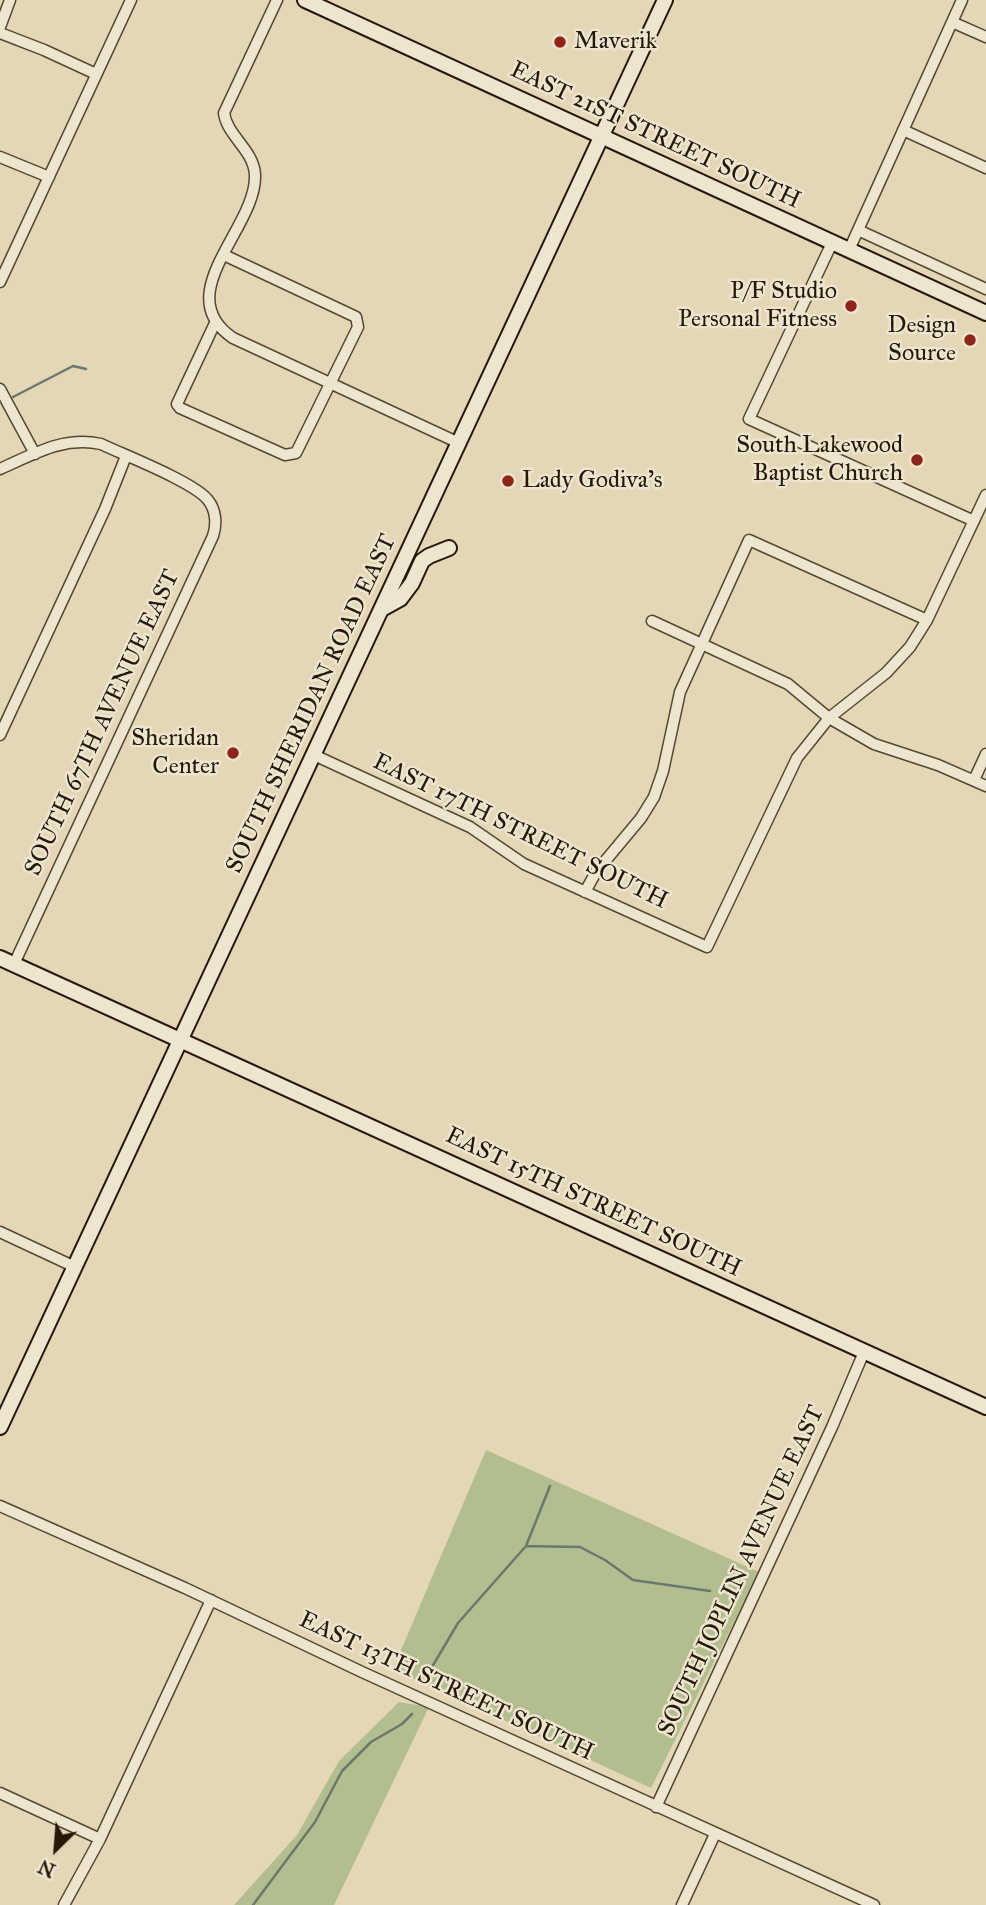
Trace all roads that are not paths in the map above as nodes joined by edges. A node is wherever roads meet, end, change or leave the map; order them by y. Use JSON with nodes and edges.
{"nodes":[{"id":1,"x":10,"y":0,"type":"edge"},
{"id":2,"x":131,"y":0,"type":"edge"},
{"id":3,"x":277,"y":0,"type":"edge"},
{"id":4,"x":305,"y":0,"type":"edge"},
{"id":5,"x":665,"y":0,"type":"edge"},
{"id":6,"x":962,"y":0,"type":"edge"},
{"id":7,"x":952,"y":22,"type":"junction"},
{"id":8,"x":0,"y":27,"type":"edge"},
{"id":9,"x":0,"y":33,"type":"edge"},
{"id":10,"x":986,"y":37,"type":"edge"},
{"id":11,"x":96,"y":74,"type":"junction"},
{"id":12,"x":903,"y":130,"type":"junction"},
{"id":13,"x":602,"y":137,"type":"junction"},
{"id":14,"x":0,"y":157,"type":"edge"},
{"id":15,"x":986,"y":168,"type":"edge"},
{"id":16,"x":49,"y":177,"type":"junction"},
{"id":17,"x":858,"y":230,"type":"junction"},
{"id":18,"x":832,"y":243,"type":"junction"},
{"id":19,"x":849,"y":250,"type":"junction"},
{"id":20,"x":224,"y":255,"type":"junction"},
{"id":21,"x":1,"y":278,"type":"edge"},
{"id":22,"x":986,"y":289,"type":"edge"},
{"id":23,"x":986,"y":313,"type":"edge"},
{"id":24,"x":215,"y":323,"type":"junction"},
{"id":25,"x":331,"y":383,"type":"junction"},
{"id":26,"x":0,"y":389,"type":"edge"},
{"id":27,"x":459,"y":443,"type":"junction"},
{"id":28,"x":35,"y":453,"type":"junction"},
{"id":29,"x":126,"y":456,"type":"junction"},
{"id":30,"x":0,"y":469,"type":"edge"},
{"id":31,"x":986,"y":495,"type":"edge"},
{"id":32,"x":974,"y":521,"type":"junction"},
{"id":33,"x":449,"y":548,"type":"dead end"},
{"id":34,"x":382,"y":609,"type":"junction"},
{"id":35,"x":927,"y":620,"type":"junction"},
{"id":36,"x":652,"y":621,"type":"dead end"},
{"id":37,"x":701,"y":644,"type":"junction"},
{"id":38,"x":829,"y":718,"type":"junction"},
{"id":39,"x":0,"y":735,"type":"edge"},
{"id":40,"x":986,"y":754,"type":"edge"},
{"id":41,"x":314,"y":755,"type":"junction"},
{"id":42,"x":974,"y":780,"type":"junction"},
{"id":43,"x":986,"y":786,"type":"edge"},
{"id":44,"x":585,"y":891,"type":"junction"},
{"id":45,"x":0,"y":958,"type":"edge"},
{"id":46,"x":14,"y":964,"type":"junction"},
{"id":47,"x":181,"y":1039,"type":"junction"},
{"id":48,"x":0,"y":1232,"type":"edge"},
{"id":49,"x":75,"y":1267,"type":"junction"},
{"id":50,"x":864,"y":1352,"type":"junction"},
{"id":51,"x":986,"y":1408,"type":"edge"},
{"id":52,"x":0,"y":1427,"type":"edge"},
{"id":53,"x":0,"y":1506,"type":"edge"},
{"id":54,"x":211,"y":1600,"type":"junction"},
{"id":55,"x":0,"y":1793,"type":"edge"},
{"id":56,"x":656,"y":1807,"type":"junction"},
{"id":57,"x":715,"y":1834,"type":"junction"},
{"id":58,"x":100,"y":1839,"type":"junction"},
{"id":59,"x":64,"y":1905,"type":"edge"},
{"id":60,"x":681,"y":1905,"type":"edge"},
{"id":61,"x":874,"y":1905,"type":"edge"}],
"edges":[{"from":1,"to":8,"type":"street"},
{"from":2,"to":11,"type":"street"},
{"from":3,"to":20,"type":"street"},
{"from":4,"to":13,"type":"main road","name":"EAST 21ST STREET SOUTH"},
{"from":5,"to":13,"type":"main road","name":"SOUTH SHERIDAN ROAD EAST"},
{"from":6,"to":7,"type":"street"},
{"from":7,"to":10,"type":"street"},
{"from":7,"to":12,"type":"street"},
{"from":9,"to":11,"type":"street"},
{"from":11,"to":16,"type":"street"},
{"from":12,"to":15,"type":"street"},
{"from":12,"to":17,"type":"street"},
{"from":13,"to":18,"type":"main road","name":"EAST 21ST STREET SOUTH"},
{"from":13,"to":27,"type":"main road","name":"SOUTH SHERIDAN ROAD EAST"},
{"from":14,"to":16,"type":"street"},
{"from":16,"to":21,"type":"street"},
{"from":17,"to":19,"type":"street"},
{"from":17,"to":22,"type":"street"},
{"from":18,"to":19,"type":"main road","name":"EAST 21ST STREET SOUTH"},
{"from":18,"to":32,"type":"street"},
{"from":19,"to":23,"type":"main road","name":"EAST 21ST STREET SOUTH"},
{"from":20,"to":24,"type":"street"},
{"from":20,"to":25,"type":"street"},
{"from":24,"to":25,"type":"street"},
{"from":24,"to":25,"type":"street"},
{"from":25,"to":27,"type":"street"},
{"from":26,"to":28,"type":"street"},
{"from":27,"to":34,"type":"main road","name":"SOUTH SHERIDAN ROAD EAST"},
{"from":28,"to":29,"type":"street"},
{"from":28,"to":30,"type":"street"},
{"from":29,"to":39,"type":"street"},
{"from":29,"to":46,"type":"street","name":"SOUTH 67TH AVENUE EAST"},
{"from":31,"to":32,"type":"street"},
{"from":32,"to":35,"type":"street"},
{"from":33,"to":34,"type":"main road"},
{"from":34,"to":41,"type":"main road","name":"SOUTH SHERIDAN ROAD EAST"},
{"from":35,"to":37,"type":"street"},
{"from":35,"to":38,"type":"street"},
{"from":36,"to":37,"type":"street"},
{"from":37,"to":38,"type":"street"},
{"from":37,"to":44,"type":"street"},
{"from":38,"to":42,"type":"street"},
{"from":38,"to":44,"type":"street","name":"EAST 17TH STREET SOUTH"},
{"from":40,"to":42,"type":"street"},
{"from":41,"to":44,"type":"street","name":"EAST 17TH STREET SOUTH"},
{"from":41,"to":47,"type":"main road","name":"SOUTH SHERIDAN ROAD EAST"},
{"from":42,"to":43,"type":"street"},
{"from":45,"to":46,"type":"main road","name":"EAST 15TH STREET SOUTH"},
{"from":46,"to":47,"type":"main road","name":"EAST 15TH STREET SOUTH"},
{"from":47,"to":49,"type":"main road","name":"SOUTH SHERIDAN ROAD EAST"},
{"from":47,"to":50,"type":"main road","name":"EAST 15TH STREET SOUTH"},
{"from":48,"to":49,"type":"street"},
{"from":49,"to":52,"type":"main road","name":"SOUTH SHERIDAN ROAD EAST"},
{"from":50,"to":51,"type":"main road","name":"EAST 15TH STREET SOUTH"},
{"from":50,"to":56,"type":"street","name":"SOUTH JOPLIN AVENUE EAST"},
{"from":53,"to":54,"type":"street","name":"EAST 13TH STREET SOUTH"},
{"from":54,"to":56,"type":"street","name":"EAST 13TH STREET SOUTH"},
{"from":54,"to":58,"type":"street"},
{"from":55,"to":58,"type":"street"},
{"from":56,"to":57,"type":"street","name":"EAST 13TH STREET SOUTH"},
{"from":57,"to":60,"type":"street"},
{"from":57,"to":61,"type":"street","name":"EAST 13TH STREET SOUTH"},
{"from":58,"to":59,"type":"street"}]}
